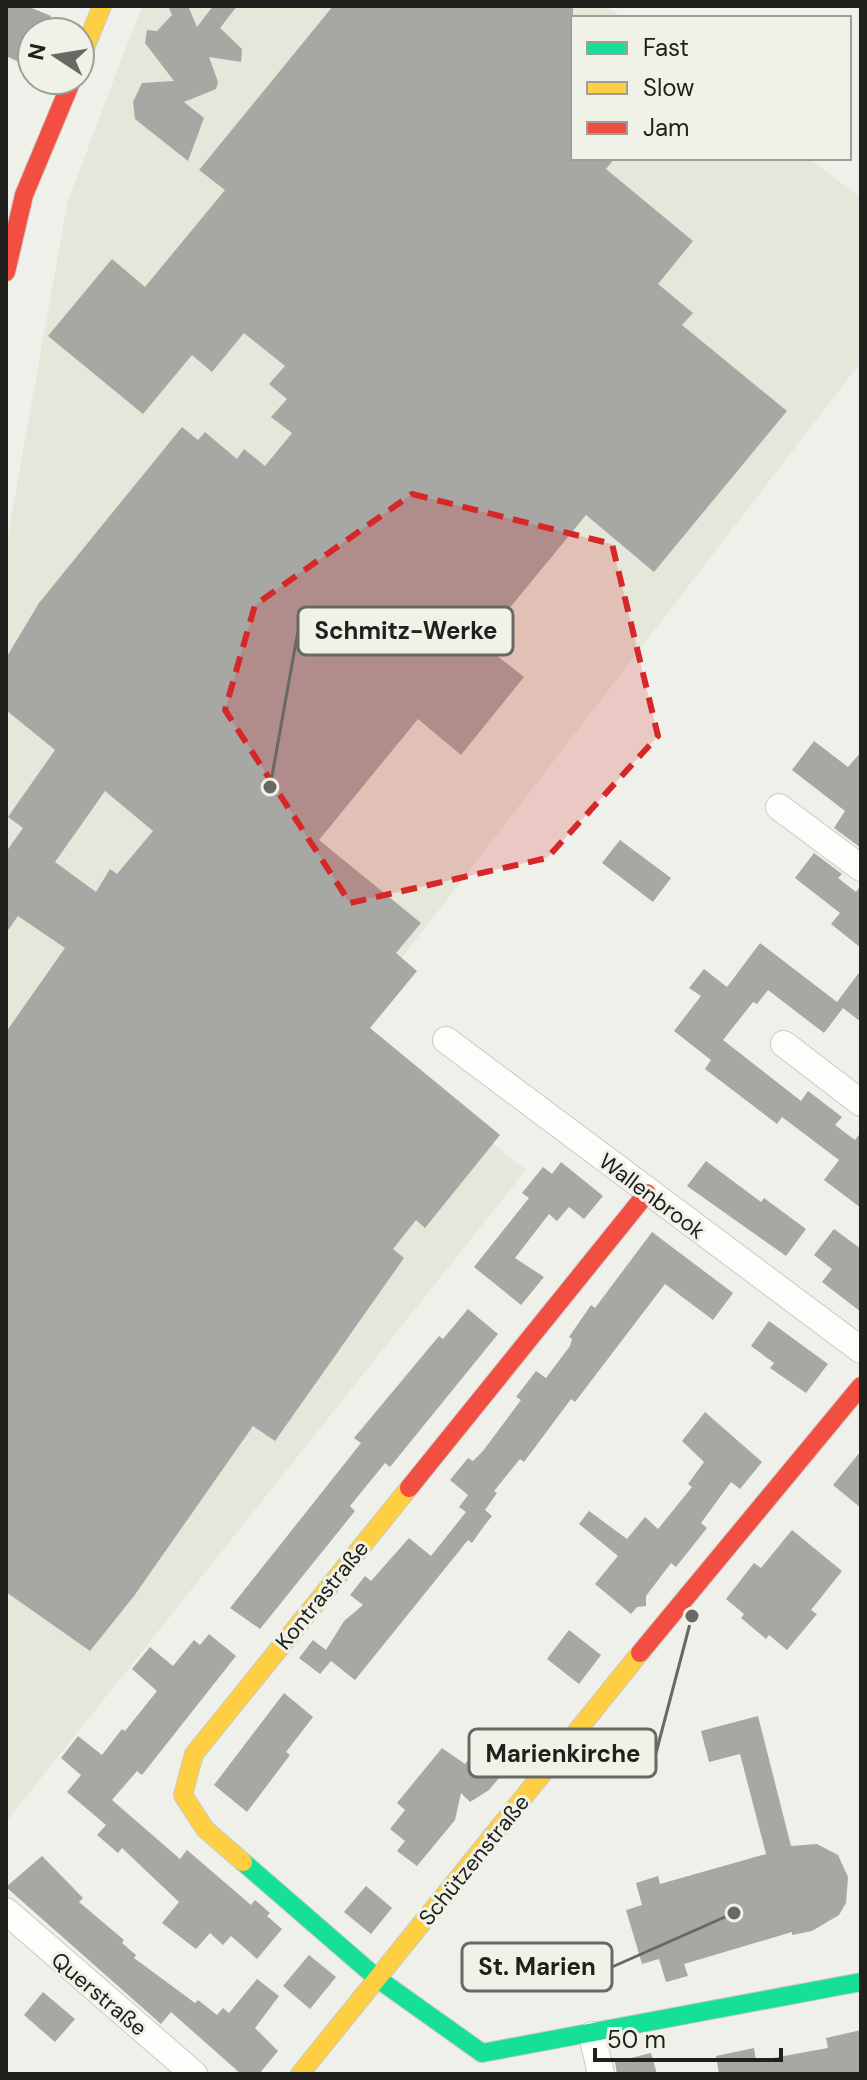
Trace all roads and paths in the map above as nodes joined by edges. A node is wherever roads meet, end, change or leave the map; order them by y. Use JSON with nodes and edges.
{"nodes":[{"id":1,"x":65,"y":96,"type":"edge"},
{"id":2,"x":6,"y":272,"type":"edge"},
{"id":3,"x":779,"y":807,"type":"dead end"},
{"id":4,"x":861,"y":868,"type":"edge"},
{"id":5,"x":446,"y":1040,"type":"dead end"},
{"id":6,"x":784,"y":1044,"type":"dead end"},
{"id":7,"x":861,"y":1103,"type":"edge"},
{"id":8,"x":647,"y":1193,"type":"junction"},
{"id":9,"x":861,"y":1350,"type":"edge"},
{"id":10,"x":858,"y":1397,"type":"edge"},
{"id":11,"x":6,"y":1911,"type":"edge"},
{"id":12,"x":378,"y":1979,"type":"junction"},
{"id":13,"x":861,"y":1982,"type":"edge"},
{"id":14,"x":592,"y":2035,"type":"junction"},
{"id":15,"x":194,"y":2074,"type":"edge"},
{"id":16,"x":300,"y":2074,"type":"edge"},
{"id":17,"x":601,"y":2074,"type":"edge"}],
"edges":[{"from":1,"to":2,"type":"street"},
{"from":3,"to":4,"type":"street"},
{"from":5,"to":8,"type":"street","name":"Wallenbrook"},
{"from":6,"to":7,"type":"street"},
{"from":8,"to":9,"type":"street","name":"Wallenbrook"},
{"from":8,"to":12,"type":"street","name":"Kontrastraße"},
{"from":10,"to":12,"type":"street","name":"Schützenstraße"},
{"from":11,"to":15,"type":"street","name":"Querstraße"},
{"from":12,"to":14,"type":"street","name":"Kontrastraße"},
{"from":12,"to":16,"type":"street","name":"Schützenstraße"},
{"from":13,"to":14,"type":"street","name":"Kontrastraße"},
{"from":14,"to":17,"type":"street"}]}
